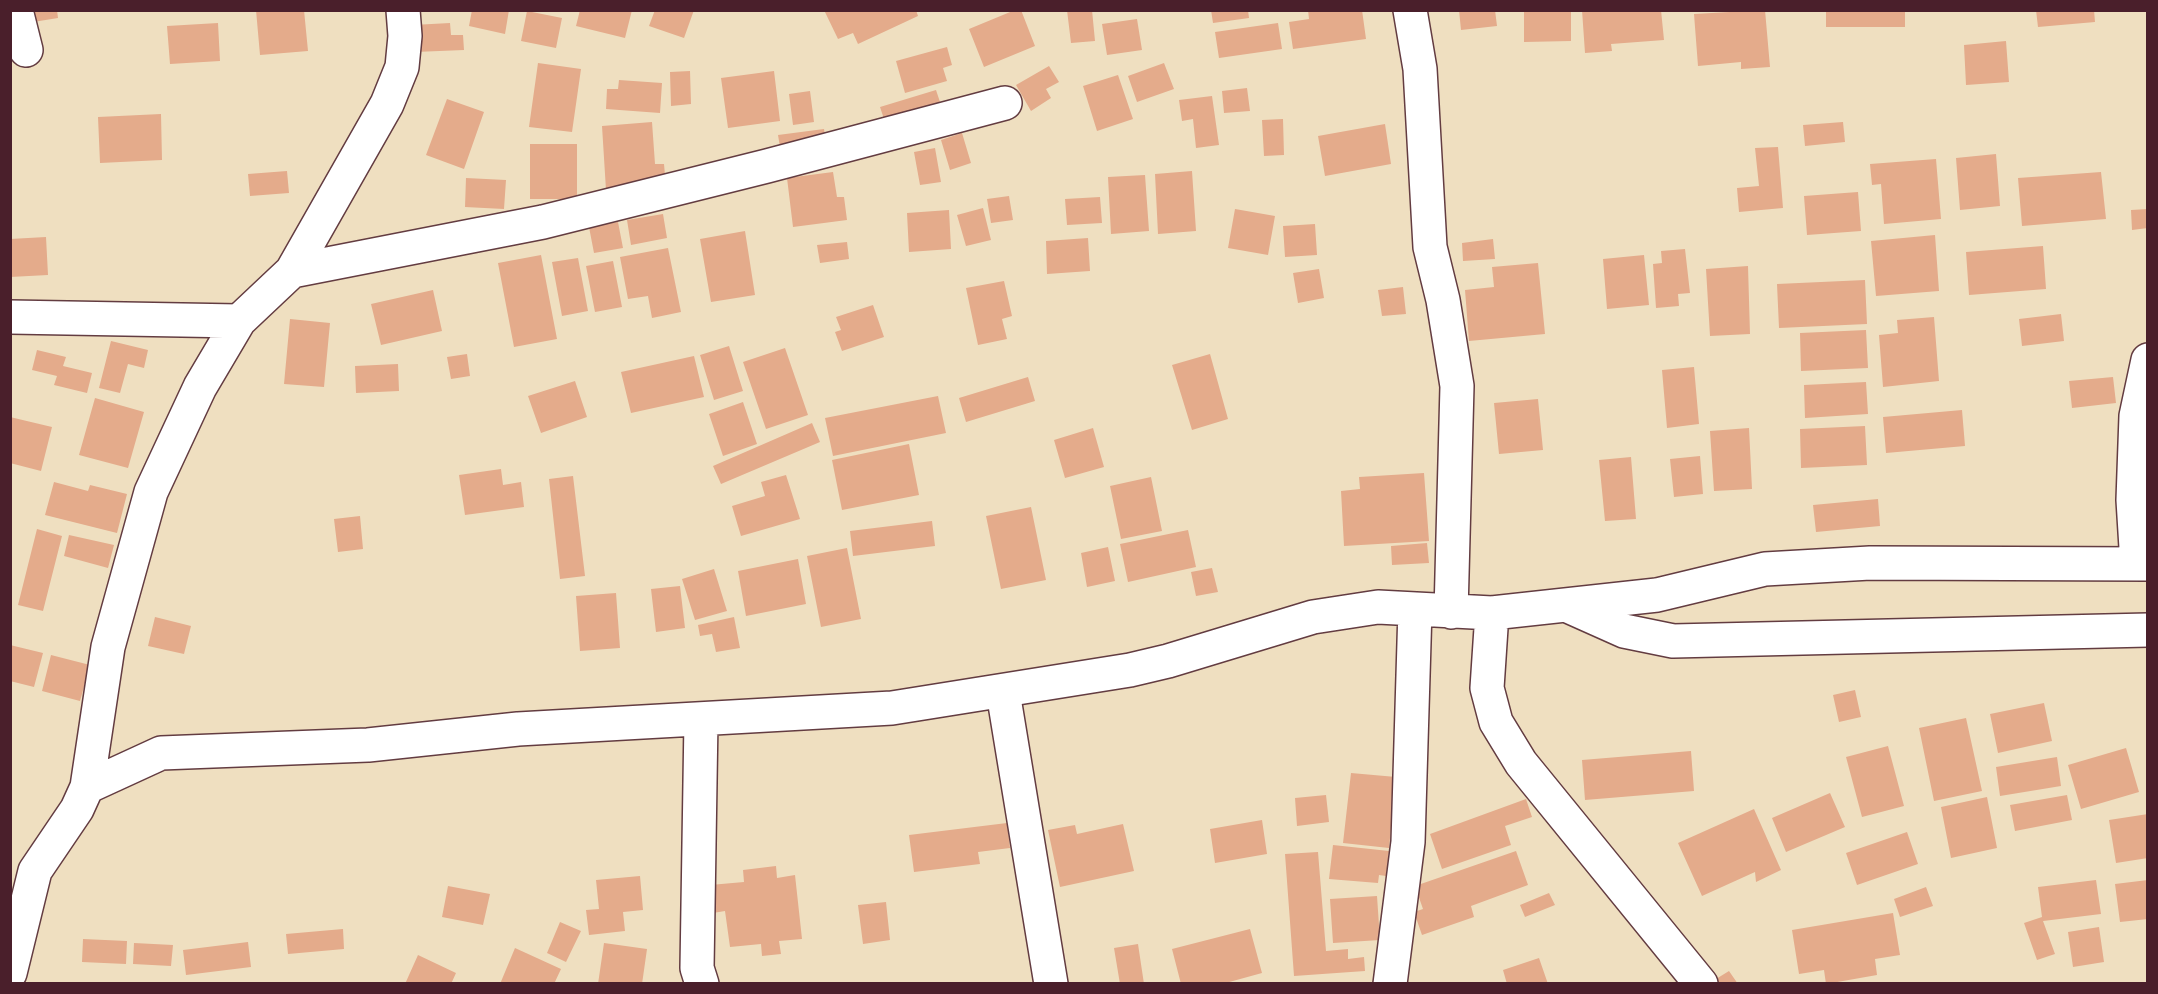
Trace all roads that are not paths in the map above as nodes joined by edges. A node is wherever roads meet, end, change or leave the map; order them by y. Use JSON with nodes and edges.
{"nodes":[{"id":1,"x":16,"y":10,"type":"edge"},
{"id":2,"x":403,"y":10,"type":"edge"},
{"id":3,"x":1410,"y":10,"type":"edge"},
{"id":4,"x":26,"y":50,"type":"dead end"},
{"id":5,"x":1005,"y":103,"type":"dead end"},
{"id":6,"x":292,"y":271,"type":"junction"},
{"id":7,"x":10,"y":317,"type":"edge"},
{"id":8,"x":239,"y":321,"type":"junction"},
{"id":9,"x":2148,"y":360,"type":"edge"},
{"id":10,"x":2142,"y":564,"type":"edge"},
{"id":11,"x":1564,"y":605,"type":"junction"},
{"id":12,"x":1415,"y":609,"type":"junction"},
{"id":13,"x":1452,"y":612,"type":"junction"},
{"id":14,"x":1492,"y":612,"type":"junction"},
{"id":15,"x":2148,"y":630,"type":"edge"},
{"id":16,"x":1003,"y":692,"type":"junction"},
{"id":17,"x":701,"y":720,"type":"junction"},
{"id":18,"x":87,"y":787,"type":"junction"},
{"id":19,"x":10,"y":973,"type":"edge"},
{"id":20,"x":702,"y":984,"type":"edge"},
{"id":21,"x":1051,"y":984,"type":"edge"},
{"id":22,"x":1390,"y":984,"type":"edge"},
{"id":23,"x":1701,"y":984,"type":"edge"}],
"edges":[{"from":1,"to":4,"type":"street"},
{"from":2,"to":6,"type":"street"},
{"from":3,"to":13,"type":"street"},
{"from":5,"to":6,"type":"street"},
{"from":6,"to":8,"type":"street"},
{"from":7,"to":8,"type":"street"},
{"from":8,"to":18,"type":"street"},
{"from":9,"to":10,"type":"street"},
{"from":10,"to":11,"type":"street"},
{"from":11,"to":14,"type":"street"},
{"from":11,"to":15,"type":"street"},
{"from":12,"to":13,"type":"street"},
{"from":12,"to":16,"type":"street"},
{"from":12,"to":22,"type":"street"},
{"from":13,"to":14,"type":"street"},
{"from":14,"to":23,"type":"street"},
{"from":16,"to":17,"type":"street"},
{"from":16,"to":21,"type":"street"},
{"from":17,"to":18,"type":"street"},
{"from":17,"to":20,"type":"street"},
{"from":18,"to":19,"type":"street"}]}
